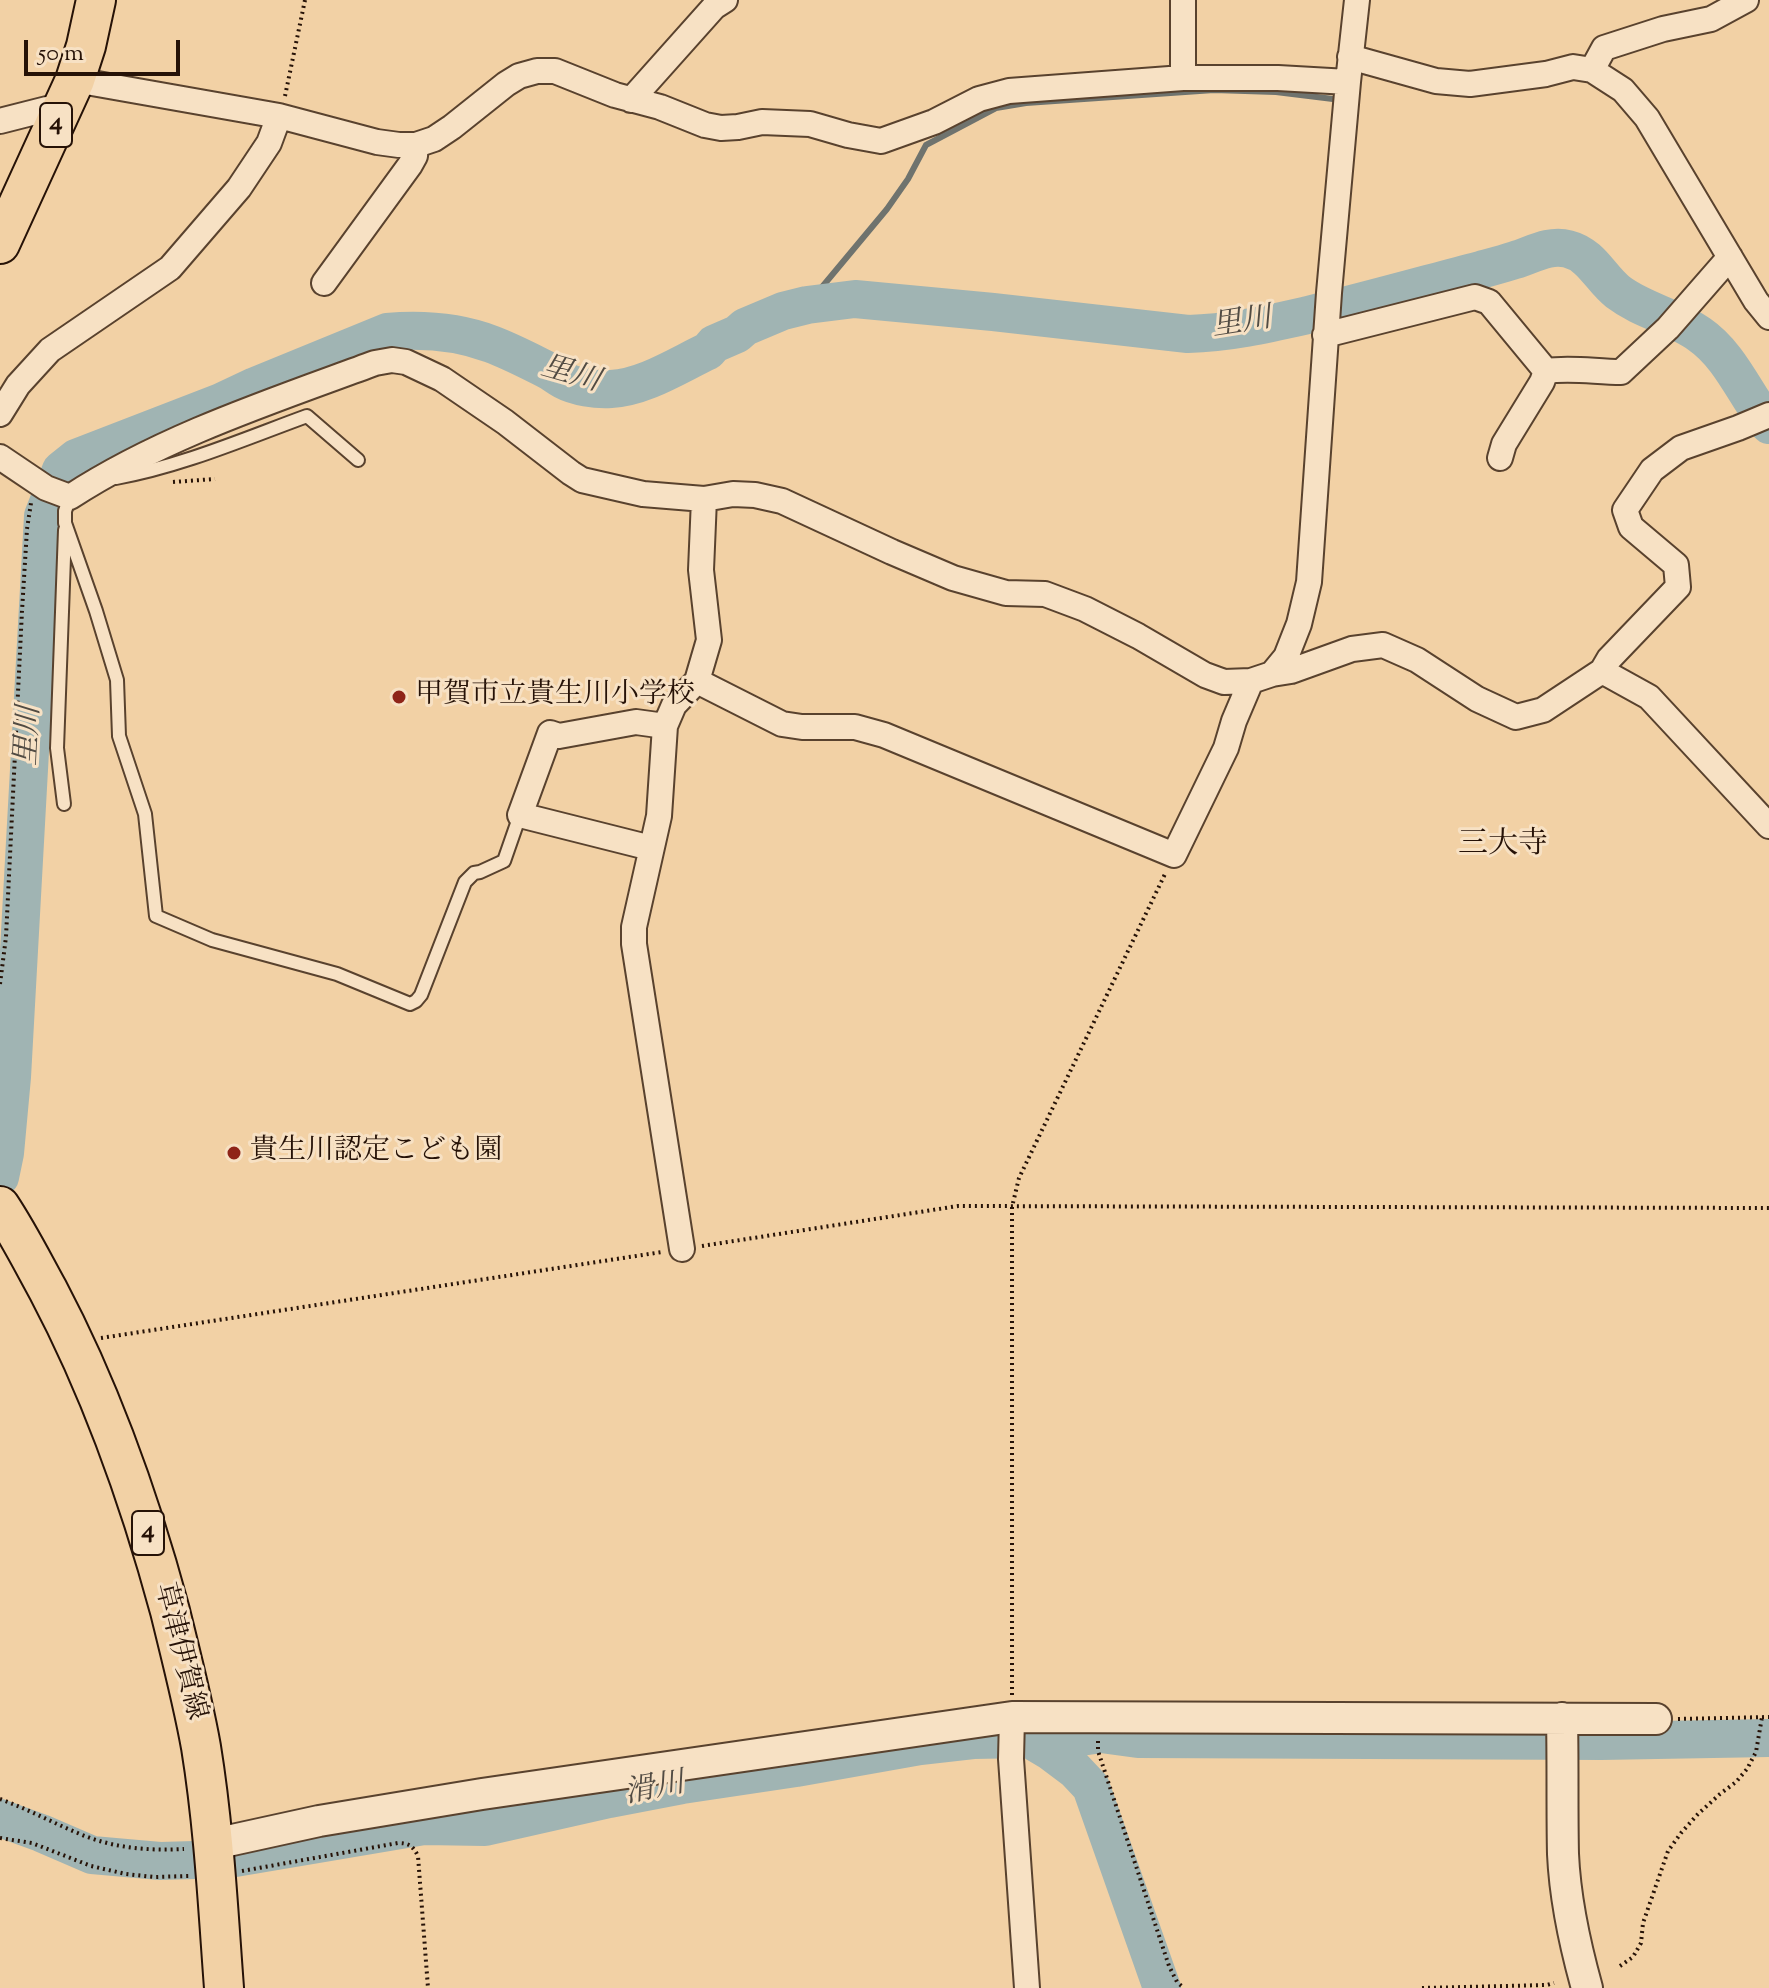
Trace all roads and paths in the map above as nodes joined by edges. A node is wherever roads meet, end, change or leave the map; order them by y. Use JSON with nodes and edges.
{"nodes":[{"id":1,"x":96,"y":0,"type":"edge"},
{"id":2,"x":305,"y":0,"type":"edge"},
{"id":3,"x":725,"y":0,"type":"edge"},
{"id":4,"x":1183,"y":0,"type":"edge"},
{"id":5,"x":1357,"y":0,"type":"edge"},
{"id":6,"x":1746,"y":0,"type":"edge"},
{"id":7,"x":1350,"y":57,"type":"junction"},
{"id":8,"x":1592,"y":70,"type":"junction"},
{"id":9,"x":1183,"y":78,"type":"junction"},
{"id":10,"x":75,"y":80,"type":"junction"},
{"id":11,"x":1348,"y":82,"type":"junction"},
{"id":12,"x":631,"y":100,"type":"junction"},
{"id":13,"x":60,"y":116,"type":"junction"},
{"id":14,"x":279,"y":116,"type":"junction"},
{"id":15,"x":0,"y":121,"type":"edge"},
{"id":16,"x":416,"y":145,"type":"junction"},
{"id":17,"x":0,"y":244,"type":"edge"},
{"id":18,"x":1730,"y":257,"type":"junction"},
{"id":19,"x":324,"y":283,"type":"dead end"},
{"id":20,"x":1769,"y":317,"type":"edge"},
{"id":21,"x":1326,"y":331,"type":"junction"},
{"id":22,"x":1546,"y":371,"type":"junction"},
{"id":23,"x":0,"y":414,"type":"edge"},
{"id":24,"x":1762,"y":418,"type":"edge"},
{"id":25,"x":0,"y":457,"type":"edge"},
{"id":26,"x":1500,"y":458,"type":"dead end"},
{"id":27,"x":358,"y":460,"type":"dead end"},
{"id":28,"x":93,"y":482,"type":"junction"},
{"id":29,"x":54,"y":490,"type":"junction"},
{"id":30,"x":704,"y":499,"type":"junction"},
{"id":31,"x":65,"y":523,"type":"junction"},
{"id":32,"x":1602,"y":671,"type":"junction"},
{"id":33,"x":1262,"y":677,"type":"junction"},
{"id":34,"x":697,"y":681,"type":"junction"},
{"id":35,"x":665,"y":726,"type":"junction"},
{"id":36,"x":64,"y":804,"type":"dead end"},
{"id":37,"x":520,"y":815,"type":"junction"},
{"id":38,"x":1769,"y":826,"type":"edge"},
{"id":39,"x":651,"y":848,"type":"junction"},
{"id":40,"x":1174,"y":855,"type":"junction"},
{"id":41,"x":0,"y":984,"type":"edge"},
{"id":42,"x":1012,"y":1207,"type":"junction"},
{"id":43,"x":1769,"y":1208,"type":"edge"},
{"id":44,"x":10,"y":1220,"type":"edge"},
{"id":45,"x":682,"y":1249,"type":"junction"},
{"id":46,"x":75,"y":1342,"type":"junction"},
{"id":47,"x":1762,"y":1717,"type":"junction"},
{"id":48,"x":1769,"y":1717,"type":"edge"},
{"id":49,"x":1562,"y":1718,"type":"junction"},
{"id":50,"x":1098,"y":1719,"type":"junction"},
{"id":51,"x":1656,"y":1719,"type":"joint"},
{"id":52,"x":1011,"y":1725,"type":"junction"},
{"id":53,"x":0,"y":1799,"type":"edge"},
{"id":54,"x":0,"y":1838,"type":"edge"},
{"id":55,"x":215,"y":1861,"type":"junction"},
{"id":56,"x":1620,"y":1966,"type":"dead end"},
{"id":57,"x":1554,"y":1983,"type":"dead end"},
{"id":58,"x":224,"y":1988,"type":"edge"},
{"id":59,"x":428,"y":1988,"type":"edge"},
{"id":60,"x":1027,"y":1988,"type":"edge"},
{"id":61,"x":1184,"y":1988,"type":"edge"},
{"id":62,"x":1422,"y":1988,"type":"edge"},
{"id":63,"x":1587,"y":1988,"type":"edge"}],
"edges":[{"from":1,"to":10,"type":"main road","number":"4"},
{"from":2,"to":14,"type":"path"},
{"from":3,"to":12,"type":"street"},
{"from":4,"to":9,"type":"street"},
{"from":5,"to":7,"type":"street"},
{"from":6,"to":8,"type":"street"},
{"from":7,"to":8,"type":"street"},
{"from":7,"to":11,"type":"street"},
{"from":8,"to":18,"type":"street"},
{"from":9,"to":11,"type":"street"},
{"from":9,"to":12,"type":"street"},
{"from":10,"to":13,"type":"main road","number":"4"},
{"from":10,"to":14,"type":"street"},
{"from":11,"to":21,"type":"street"},
{"from":12,"to":16,"type":"street"},
{"from":13,"to":15,"type":"street"},
{"from":13,"to":17,"type":"main road","number":"4"},
{"from":14,"to":16,"type":"street"},
{"from":14,"to":23,"type":"street"},
{"from":16,"to":19,"type":"street"},
{"from":18,"to":20,"type":"street"},
{"from":18,"to":22,"type":"street"},
{"from":21,"to":22,"type":"street"},
{"from":21,"to":33,"type":"street"},
{"from":22,"to":26,"type":"street"},
{"from":24,"to":32,"type":"street"},
{"from":25,"to":29,"type":"street"},
{"from":27,"to":28,"type":"lane"},
{"from":28,"to":29,"type":"street"},
{"from":28,"to":30,"type":"street"},
{"from":29,"to":31,"type":"lane"},
{"from":29,"to":41,"type":"path"},
{"from":30,"to":33,"type":"street"},
{"from":30,"to":34,"type":"street"},
{"from":31,"to":36,"type":"lane"},
{"from":31,"to":37,"type":"lane"},
{"from":32,"to":33,"type":"street"},
{"from":32,"to":38,"type":"street"},
{"from":33,"to":40,"type":"street"},
{"from":34,"to":35,"type":"street"},
{"from":34,"to":40,"type":"street"},
{"from":35,"to":37,"type":"street"},
{"from":35,"to":39,"type":"street"},
{"from":37,"to":39,"type":"street"},
{"from":39,"to":45,"type":"street"},
{"from":40,"to":42,"type":"path"},
{"from":42,"to":43,"type":"path"},
{"from":42,"to":45,"type":"path"},
{"from":42,"to":52,"type":"path"},
{"from":44,"to":46,"type":"main road","name":"草津伊賀線","number":"4"},
{"from":45,"to":46,"type":"path"},
{"from":46,"to":55,"type":"main road","name":"草津伊賀線","number":"4"},
{"from":47,"to":48,"type":"path"},
{"from":47,"to":51,"type":"path"},
{"from":47,"to":56,"type":"path"},
{"from":49,"to":50,"type":"street"},
{"from":49,"to":51,"type":"street"},
{"from":49,"to":63,"type":"street"},
{"from":50,"to":52,"type":"street"},
{"from":50,"to":61,"type":"path"},
{"from":52,"to":55,"type":"street"},
{"from":52,"to":60,"type":"street"},
{"from":53,"to":55,"type":"path"},
{"from":54,"to":55,"type":"path"},
{"from":55,"to":58,"type":"main road","name":"草津伊賀線","number":"4"},
{"from":55,"to":59,"type":"path"},
{"from":57,"to":62,"type":"path"}]}
